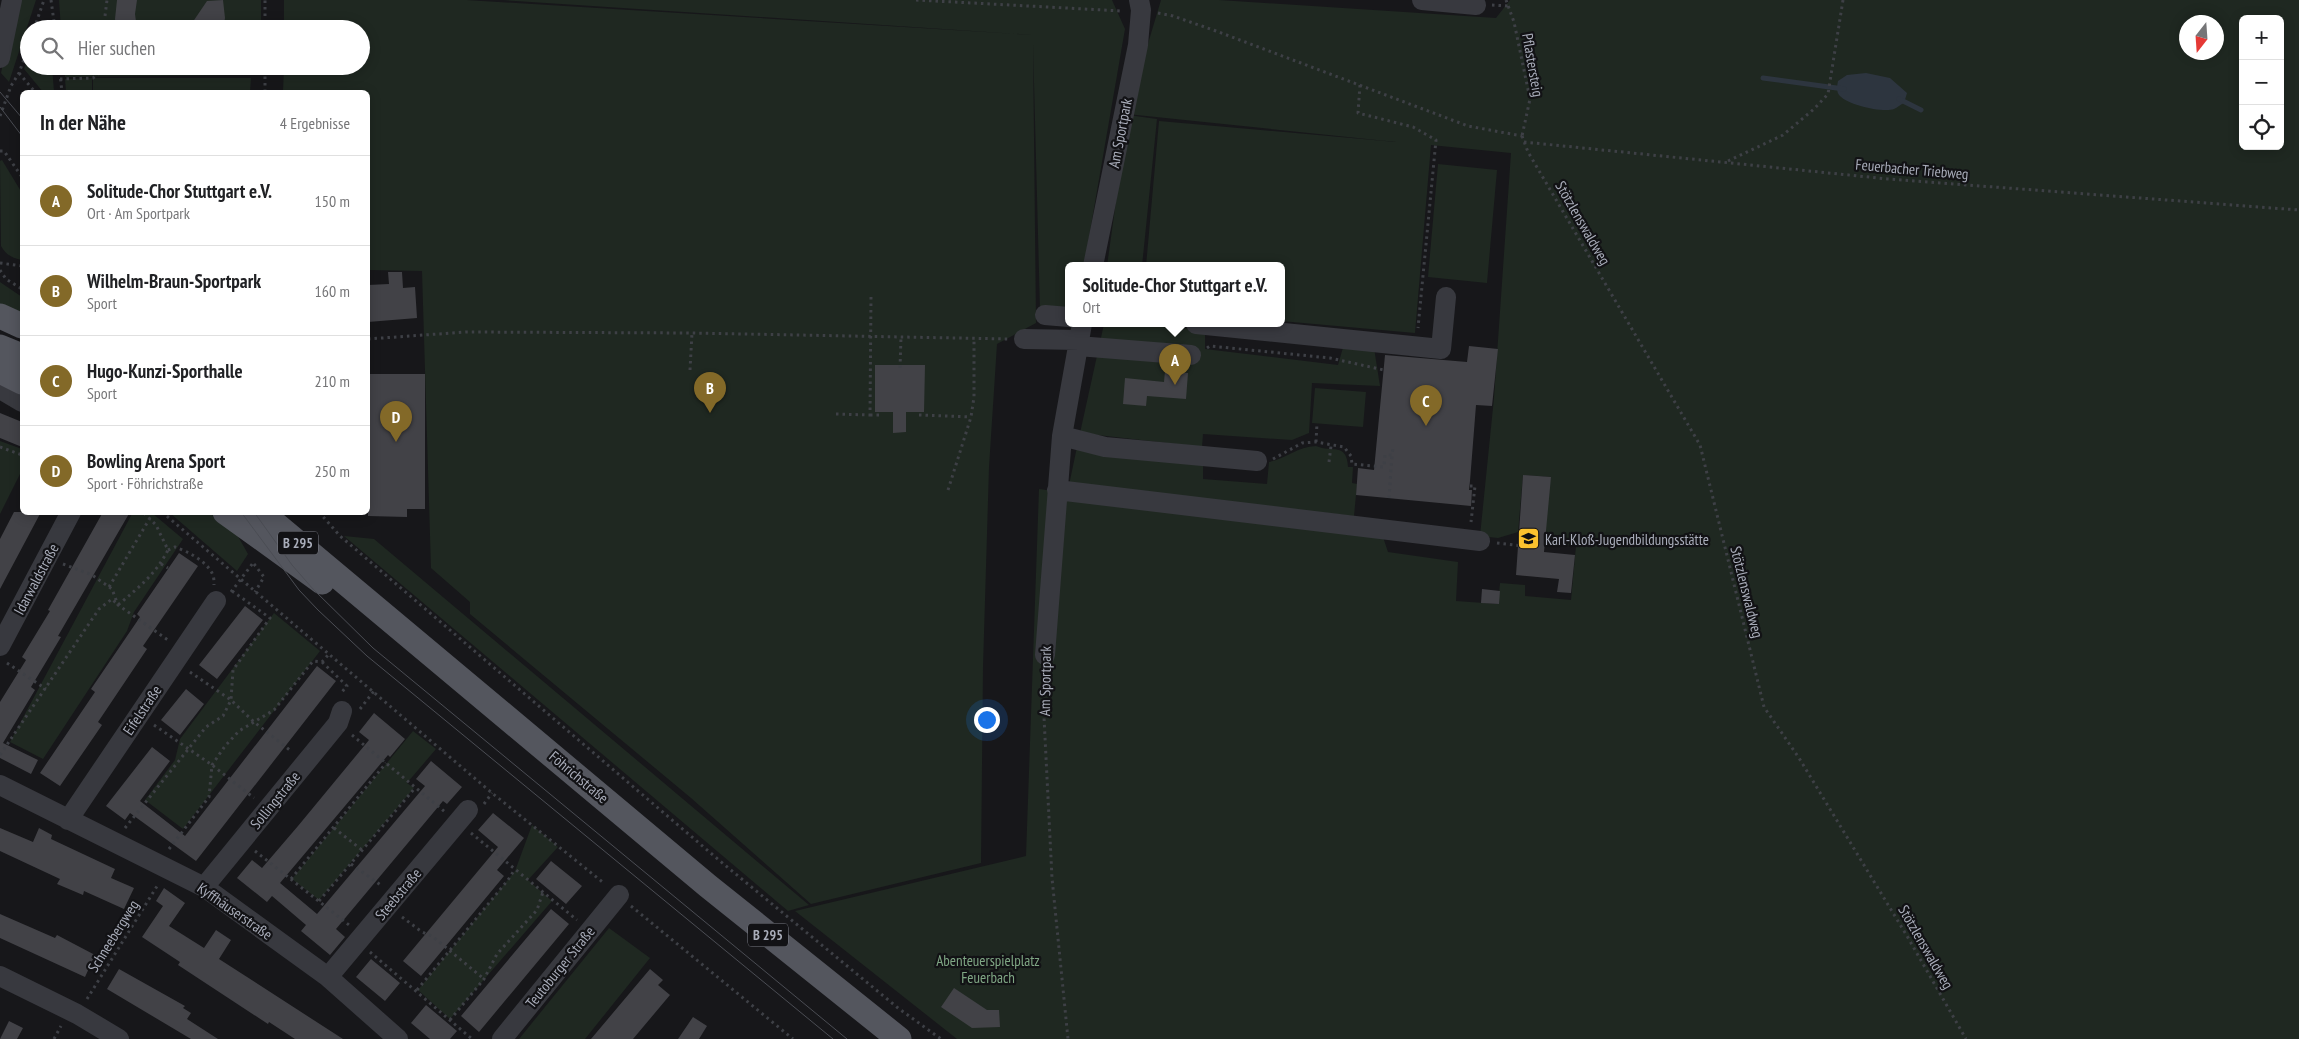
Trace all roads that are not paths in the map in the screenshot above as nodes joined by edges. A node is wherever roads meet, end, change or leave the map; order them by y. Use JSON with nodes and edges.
{"nodes":[{"id":1,"x":12,"y":0,"type":"edge"},
{"id":2,"x":1422,"y":0,"type":"edge"},
{"id":3,"x":1468,"y":3,"type":"edge"},
{"id":4,"x":1140,"y":5,"type":"edge"},
{"id":5,"x":0,"y":58,"type":"edge"},
{"id":6,"x":1094,"y":262,"type":"edge"},
{"id":7,"x":1446,"y":297,"type":"dead end"},
{"id":8,"x":1046,"y":315,"type":"dead end"},
{"id":9,"x":0,"y":316,"type":"edge"},
{"id":10,"x":1065,"y":317,"type":"edge"},
{"id":11,"x":20,"y":325,"type":"edge"},
{"id":12,"x":1226,"y":327,"type":"edge"},
{"id":13,"x":1079,"y":336,"type":"edge"},
{"id":14,"x":1024,"y":339,"type":"road end"},
{"id":15,"x":0,"y":347,"type":"edge"},
{"id":16,"x":20,"y":355,"type":"edge"},
{"id":17,"x":1191,"y":355,"type":"road end"},
{"id":18,"x":0,"y":371,"type":"edge"},
{"id":19,"x":20,"y":381,"type":"edge"},
{"id":20,"x":0,"y":389,"type":"edge"},
{"id":21,"x":20,"y":401,"type":"edge"},
{"id":22,"x":1062,"y":436,"type":"junction"},
{"id":23,"x":1263,"y":461,"type":"road end"},
{"id":24,"x":1057,"y":490,"type":"junction"},
{"id":25,"x":70,"y":515,"type":"edge"},
{"id":26,"x":229,"y":515,"type":"edge"},
{"id":27,"x":265,"y":515,"type":"edge"},
{"id":28,"x":291,"y":515,"type":"edge"},
{"id":29,"x":1487,"y":542,"type":"road end"},
{"id":30,"x":336,"y":574,"type":"junction"},
{"id":31,"x":224,"y":596,"type":"road end"},
{"id":32,"x":368,"y":600,"type":"junction"},
{"id":33,"x":0,"y":646,"type":"edge"},
{"id":34,"x":1045,"y":655,"type":"road end"},
{"id":35,"x":342,"y":711,"type":"road end"},
{"id":36,"x":0,"y":785,"type":"edge"},
{"id":37,"x":468,"y":810,"type":"dead end"},
{"id":38,"x":68,"y":820,"type":"junction"},
{"id":39,"x":204,"y":887,"type":"junction"},
{"id":40,"x":619,"y":895,"type":"road end"},
{"id":41,"x":0,"y":976,"type":"edge"},
{"id":42,"x":328,"y":978,"type":"junction"},
{"id":43,"x":119,"y":1039,"type":"edge"},
{"id":44,"x":398,"y":1039,"type":"edge"},
{"id":45,"x":502,"y":1039,"type":"edge"},
{"id":46,"x":899,"y":1039,"type":"edge"}],
"edges":[{"from":1,"to":5,"type":"street"},
{"from":2,"to":3,"type":"street"},
{"from":4,"to":6,"type":"street","name":"Am Sportpark"},
{"from":7,"to":12,"type":"street"},
{"from":8,"to":10,"type":"street"},
{"from":9,"to":11,"type":"main road"},
{"from":13,"to":14,"type":"street"},
{"from":13,"to":17,"type":"street"},
{"from":13,"to":22,"type":"street","name":"Am Sportpark"},
{"from":15,"to":16,"type":"main road"},
{"from":18,"to":19,"type":"main road"},
{"from":20,"to":21,"type":"street"},
{"from":22,"to":23,"type":"street"},
{"from":22,"to":24,"type":"street","name":"Am Sportpark"},
{"from":24,"to":29,"type":"street"},
{"from":24,"to":34,"type":"street","name":"Am Sportpark"},
{"from":25,"to":33,"type":"street","name":"Idarwaldstraße"},
{"from":26,"to":32,"type":"main road"},
{"from":27,"to":30,"type":"main road","name":"Föhrichstraße","number":"B 295"},
{"from":28,"to":30,"type":"main road"},
{"from":30,"to":32,"type":"main road","name":"Föhrichstraße","number":"B 295"},
{"from":31,"to":38,"type":"street","name":"Eifelstraße"},
{"from":32,"to":46,"type":"main road","name":"Föhrichstraße","number":"B 295"},
{"from":35,"to":39,"type":"street","name":"Sollingstraße"},
{"from":36,"to":38,"type":"street","name":"Kyffhäuserstraße"},
{"from":37,"to":42,"type":"street","name":"Steebstraße"},
{"from":38,"to":39,"type":"street","name":"Kyffhäuserstraße"},
{"from":39,"to":42,"type":"street","name":"Kyffhäuserstraße"},
{"from":40,"to":45,"type":"street","name":"Teutoburger Straße"},
{"from":41,"to":43,"type":"street"},
{"from":42,"to":44,"type":"street","name":"Kyffhäuserstraße"}]}
